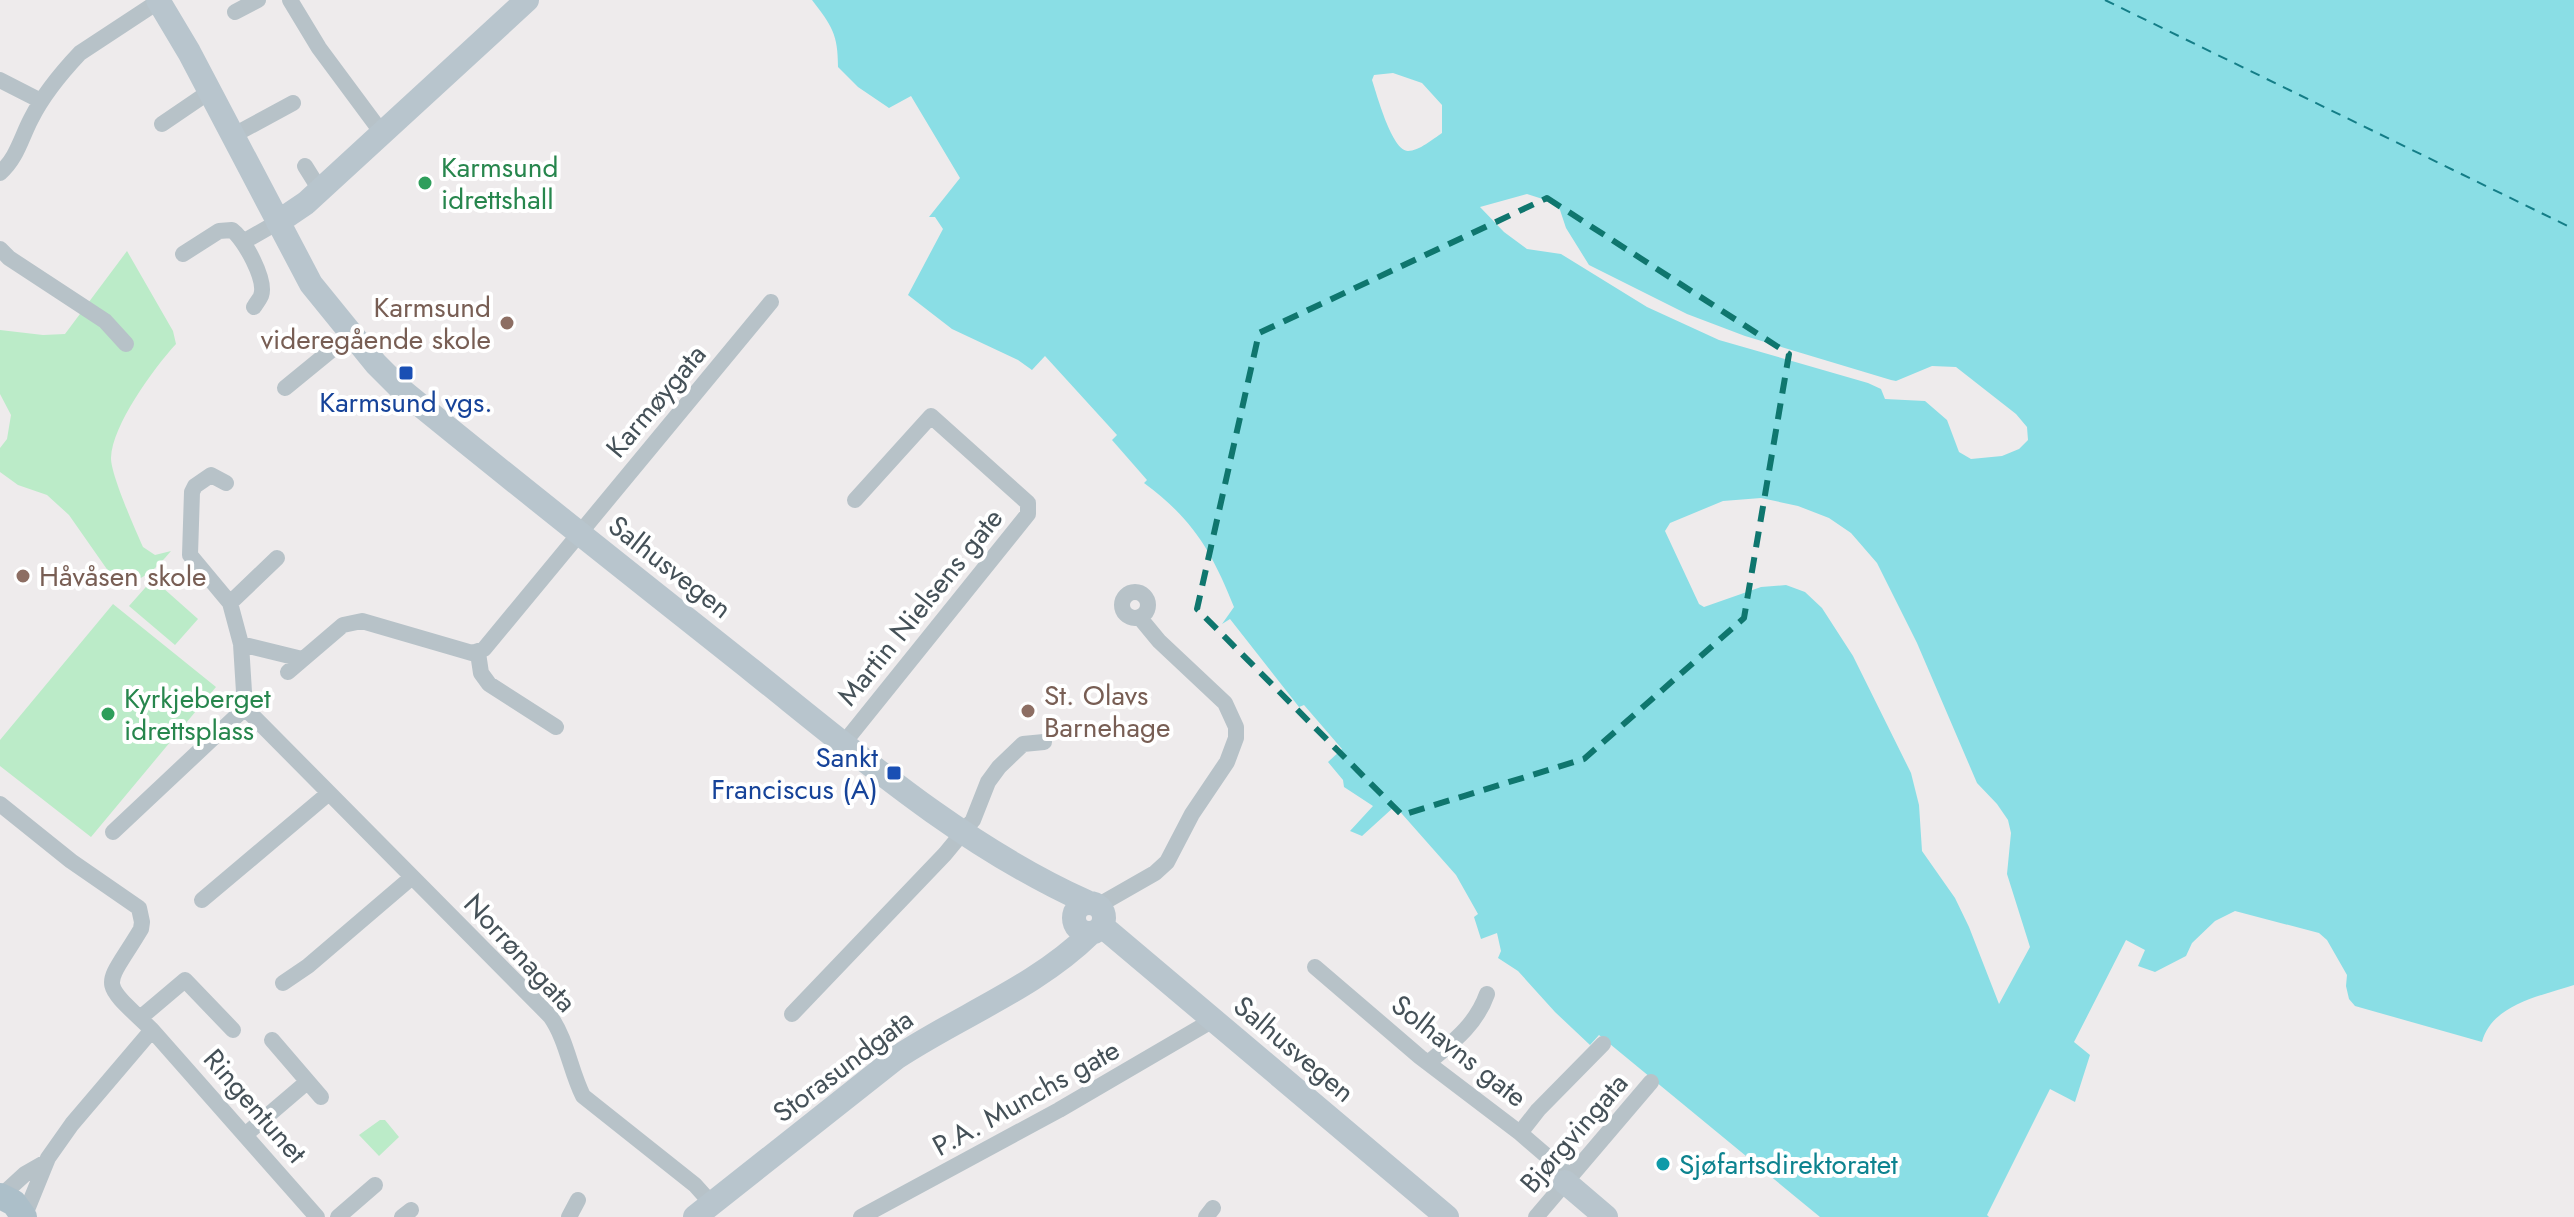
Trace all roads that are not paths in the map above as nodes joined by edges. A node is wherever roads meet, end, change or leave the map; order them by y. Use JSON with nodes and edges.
{"nodes":[{"id":1,"x":158,"y":0,"type":"edge"},
{"id":2,"x":258,"y":0,"type":"edge"},
{"id":3,"x":290,"y":0,"type":"edge"},
{"id":4,"x":527,"y":0,"type":"edge"},
{"id":5,"x":235,"y":12,"type":"dead end"},
{"id":6,"x":0,"y":80,"type":"edge"},
{"id":7,"x":209,"y":92,"type":"junction"},
{"id":8,"x":41,"y":101,"type":"junction"},
{"id":9,"x":293,"y":103,"type":"dead end"},
{"id":10,"x":162,"y":124,"type":"dead end"},
{"id":11,"x":382,"y":133,"type":"junction"},
{"id":12,"x":232,"y":136,"type":"junction"},
{"id":13,"x":305,"y":166,"type":"dead end"},
{"id":14,"x":0,"y":173,"type":"edge"},
{"id":15,"x":320,"y":190,"type":"junction"},
{"id":16,"x":278,"y":222,"type":"junction"},
{"id":17,"x":243,"y":242,"type":"junction"},
{"id":18,"x":0,"y":249,"type":"edge"},
{"id":19,"x":183,"y":254,"type":"dead end"},
{"id":20,"x":771,"y":302,"type":"dead end"},
{"id":21,"x":254,"y":307,"type":"dead end"},
{"id":22,"x":351,"y":334,"type":"junction"},
{"id":23,"x":126,"y":344,"type":"dead end"},
{"id":24,"x":285,"y":388,"type":"dead end"},
{"id":25,"x":226,"y":483,"type":"dead end"},
{"id":26,"x":855,"y":500,"type":"dead end"},
{"id":27,"x":579,"y":533,"type":"junction"},
{"id":28,"x":277,"y":558,"type":"dead end"},
{"id":29,"x":230,"y":603,"type":"junction"},
{"id":30,"x":1140,"y":618,"type":"dead end"},
{"id":31,"x":241,"y":644,"type":"junction"},
{"id":32,"x":478,"y":653,"type":"junction"},
{"id":33,"x":302,"y":659,"type":"junction"},
{"id":34,"x":288,"y":672,"type":"dead end"},
{"id":35,"x":245,"y":708,"type":"junction"},
{"id":36,"x":556,"y":727,"type":"dead end"},
{"id":37,"x":1044,"y":742,"type":"dead end"},
{"id":38,"x":843,"y":744,"type":"junction"},
{"id":39,"x":329,"y":793,"type":"junction"},
{"id":40,"x":0,"y":804,"type":"edge"},
{"id":41,"x":113,"y":832,"type":"dead end"},
{"id":42,"x":962,"y":834,"type":"junction"},
{"id":43,"x":411,"y":878,"type":"junction"},
{"id":44,"x":202,"y":900,"type":"dead end"},
{"id":45,"x":1088,"y":917,"type":"junction"},
{"id":46,"x":1315,"y":967,"type":"dead end"},
{"id":47,"x":283,"y":983,"type":"dead end"},
{"id":48,"x":1487,"y":994,"type":"dead end"},
{"id":49,"x":792,"y":1014,"type":"dead end"},
{"id":50,"x":1213,"y":1020,"type":"junction"},
{"id":51,"x":146,"y":1024,"type":"junction"},
{"id":52,"x":233,"y":1030,"type":"dead end"},
{"id":53,"x":272,"y":1040,"type":"dead end"},
{"id":54,"x":1603,"y":1044,"type":"dead end"},
{"id":55,"x":1429,"y":1062,"type":"junction"},
{"id":56,"x":307,"y":1082,"type":"junction"},
{"id":57,"x":1651,"y":1082,"type":"dead end"},
{"id":58,"x":321,"y":1097,"type":"dead end"},
{"id":59,"x":1520,"y":1133,"type":"junction"},
{"id":60,"x":245,"y":1135,"type":"junction"},
{"id":61,"x":46,"y":1162,"type":"junction"},
{"id":62,"x":1567,"y":1179,"type":"junction"},
{"id":63,"x":375,"y":1185,"type":"dead end"},
{"id":64,"x":0,"y":1196,"type":"edge"},
{"id":65,"x":578,"y":1200,"type":"dead end"},
{"id":66,"x":704,"y":1210,"type":"edge"},
{"id":67,"x":24,"y":1217,"type":"edge"},
{"id":68,"x":317,"y":1217,"type":"edge"},
{"id":69,"x":338,"y":1217,"type":"edge"},
{"id":70,"x":569,"y":1217,"type":"edge"},
{"id":71,"x":861,"y":1217,"type":"edge"},
{"id":72,"x":1447,"y":1217,"type":"edge"},
{"id":73,"x":1536,"y":1217,"type":"edge"},
{"id":74,"x":1606,"y":1217,"type":"edge"}],
"edges":[{"from":1,"to":7,"type":"main road","name":"Salhusvegen"},
{"from":1,"to":8,"type":"street"},
{"from":2,"to":5,"type":"street"},
{"from":3,"to":11,"type":"street"},
{"from":4,"to":11,"type":"main road"},
{"from":6,"to":8,"type":"street"},
{"from":7,"to":10,"type":"street"},
{"from":7,"to":12,"type":"main road","name":"Salhusvegen"},
{"from":8,"to":14,"type":"street"},
{"from":9,"to":12,"type":"street"},
{"from":11,"to":15,"type":"main road"},
{"from":12,"to":16,"type":"main road","name":"Salhusvegen"},
{"from":13,"to":15,"type":"street"},
{"from":15,"to":16,"type":"main road"},
{"from":16,"to":17,"type":"street"},
{"from":16,"to":22,"type":"main road","name":"Salhusvegen"},
{"from":17,"to":19,"type":"street"},
{"from":17,"to":21,"type":"street"},
{"from":18,"to":23,"type":"street"},
{"from":20,"to":27,"type":"street","name":"Karmøygata"},
{"from":22,"to":24,"type":"street"},
{"from":22,"to":27,"type":"main road","name":"Salhusvegen"},
{"from":25,"to":29,"type":"street"},
{"from":26,"to":38,"type":"street","name":"Martin Nielsens gate"},
{"from":27,"to":32,"type":"street","name":"Karmøygata"},
{"from":27,"to":38,"type":"main road","name":"Salhusvegen"},
{"from":28,"to":29,"type":"street"},
{"from":29,"to":31,"type":"street"},
{"from":30,"to":45,"type":"street"},
{"from":31,"to":33,"type":"street"},
{"from":31,"to":35,"type":"street"},
{"from":32,"to":33,"type":"street"},
{"from":32,"to":36,"type":"street"},
{"from":33,"to":34,"type":"street"},
{"from":35,"to":39,"type":"street","name":"Norrønagata"},
{"from":35,"to":41,"type":"street"},
{"from":37,"to":42,"type":"street"},
{"from":38,"to":42,"type":"main road","name":"Salhusvegen"},
{"from":39,"to":43,"type":"street","name":"Norrønagata"},
{"from":39,"to":44,"type":"street"},
{"from":40,"to":51,"type":"street","name":"Ringentunet"},
{"from":42,"to":45,"type":"main road","name":"Salhusvegen"},
{"from":42,"to":49,"type":"street"},
{"from":43,"to":47,"type":"street"},
{"from":43,"to":66,"type":"street","name":"Norrønagata"},
{"from":45,"to":50,"type":"main road","name":"Salhusvegen"},
{"from":45,"to":66,"type":"main road","name":"Storasundgata"},
{"from":46,"to":55,"type":"street","name":"Solhavns gate"},
{"from":48,"to":55,"type":"street"},
{"from":50,"to":71,"type":"street","name":"P.A. Munchs gate"},
{"from":50,"to":72,"type":"main road","name":"Salhusvegen"},
{"from":51,"to":52,"type":"street"},
{"from":51,"to":60,"type":"street","name":"Ringentunet"},
{"from":51,"to":61,"type":"street"},
{"from":53,"to":56,"type":"street"},
{"from":54,"to":59,"type":"street"},
{"from":55,"to":59,"type":"street","name":"Solhavns gate"},
{"from":56,"to":58,"type":"street"},
{"from":56,"to":60,"type":"street"},
{"from":57,"to":62,"type":"street","name":"Bjørgvingata"},
{"from":59,"to":62,"type":"street","name":"Solhavns gate"},
{"from":60,"to":68,"type":"street","name":"Ringentunet"},
{"from":61,"to":64,"type":"street"},
{"from":61,"to":67,"type":"street"},
{"from":62,"to":73,"type":"street","name":"Bjørgvingata"},
{"from":62,"to":74,"type":"main road"},
{"from":63,"to":69,"type":"street"},
{"from":64,"to":67,"type":"main road"},
{"from":65,"to":70,"type":"street"}]}
